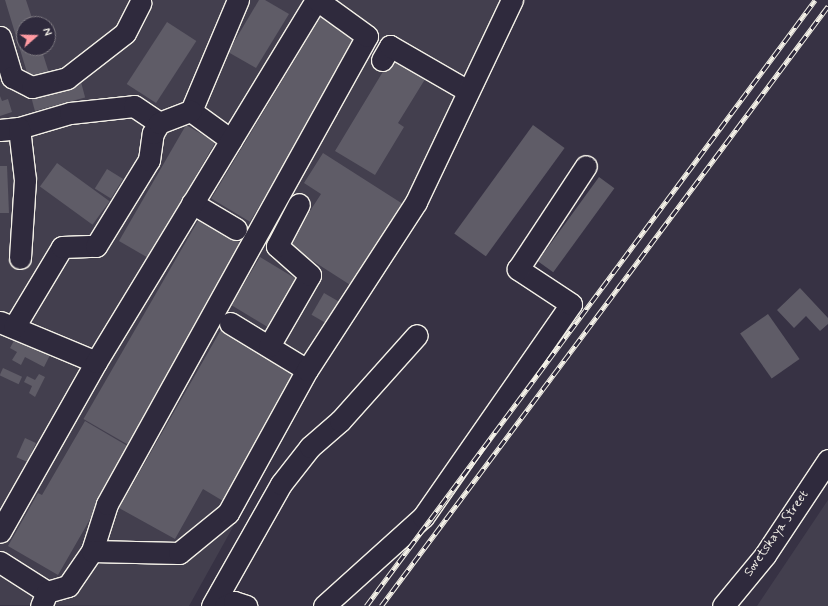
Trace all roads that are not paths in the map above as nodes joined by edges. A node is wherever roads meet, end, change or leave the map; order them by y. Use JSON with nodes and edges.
{"nodes":[{"id":1,"x":238,"y":0,"type":"edge"},
{"id":2,"x":317,"y":0,"type":"edge"},
{"id":3,"x":512,"y":0,"type":"edge"},
{"id":4,"x":140,"y":3,"type":"dead end"},
{"id":5,"x":0,"y":37,"type":"edge"},
{"id":6,"x":382,"y":60,"type":"dead end"},
{"id":7,"x":468,"y":91,"type":"junction"},
{"id":8,"x":191,"y":110,"type":"junction"},
{"id":9,"x":160,"y":123,"type":"junction"},
{"id":10,"x":10,"y":129,"type":"edge"},
{"id":11,"x":231,"y":140,"type":"junction"},
{"id":12,"x":586,"y":166,"type":"dead end"},
{"id":13,"x":192,"y":204,"type":"junction"},
{"id":14,"x":299,"y":204,"type":"dead end"},
{"id":15,"x":236,"y":228,"type":"dead end"},
{"id":16,"x":20,"y":258,"type":"dead end"},
{"id":17,"x":230,"y":323,"type":"dead end"},
{"id":18,"x":7,"y":325,"type":"edge"},
{"id":19,"x":417,"y":335,"type":"dead end"},
{"id":20,"x":269,"y":346,"type":"junction"},
{"id":21,"x":96,"y":362,"type":"junction"},
{"id":22,"x":307,"y":370,"type":"junction"},
{"id":23,"x":828,"y":460,"type":"edge"},
{"id":24,"x":0,"y":532,"type":"edge"},
{"id":25,"x":92,"y":551,"type":"junction"},
{"id":26,"x":0,"y":562,"type":"edge"},
{"id":27,"x":44,"y":599,"type":"edge"},
{"id":28,"x":212,"y":606,"type":"edge"},
{"id":29,"x":225,"y":606,"type":"edge"},
{"id":30,"x":246,"y":606,"type":"edge"},
{"id":31,"x":324,"y":606,"type":"edge"},
{"id":32,"x":723,"y":606,"type":"edge"}],
"edges":[{"from":1,"to":8,"type":"street"},
{"from":2,"to":11,"type":"street"},
{"from":2,"to":25,"type":"street"},
{"from":3,"to":7,"type":"street"},
{"from":4,"to":5,"type":"street"},
{"from":6,"to":7,"type":"street"},
{"from":7,"to":22,"type":"street"},
{"from":8,"to":9,"type":"street"},
{"from":8,"to":11,"type":"street"},
{"from":9,"to":10,"type":"street"},
{"from":9,"to":18,"type":"street"},
{"from":10,"to":16,"type":"street"},
{"from":11,"to":13,"type":"street"},
{"from":12,"to":31,"type":"street"},
{"from":13,"to":15,"type":"street"},
{"from":13,"to":21,"type":"street"},
{"from":14,"to":20,"type":"street"},
{"from":17,"to":20,"type":"street"},
{"from":18,"to":21,"type":"street"},
{"from":19,"to":28,"type":"street"},
{"from":20,"to":22,"type":"street"},
{"from":21,"to":24,"type":"street"},
{"from":22,"to":25,"type":"street"},
{"from":23,"to":32,"type":"street","name":"Sovetskaya Street"},
{"from":25,"to":27,"type":"street"},
{"from":26,"to":27,"type":"street"},
{"from":29,"to":30,"type":"street"}]}
